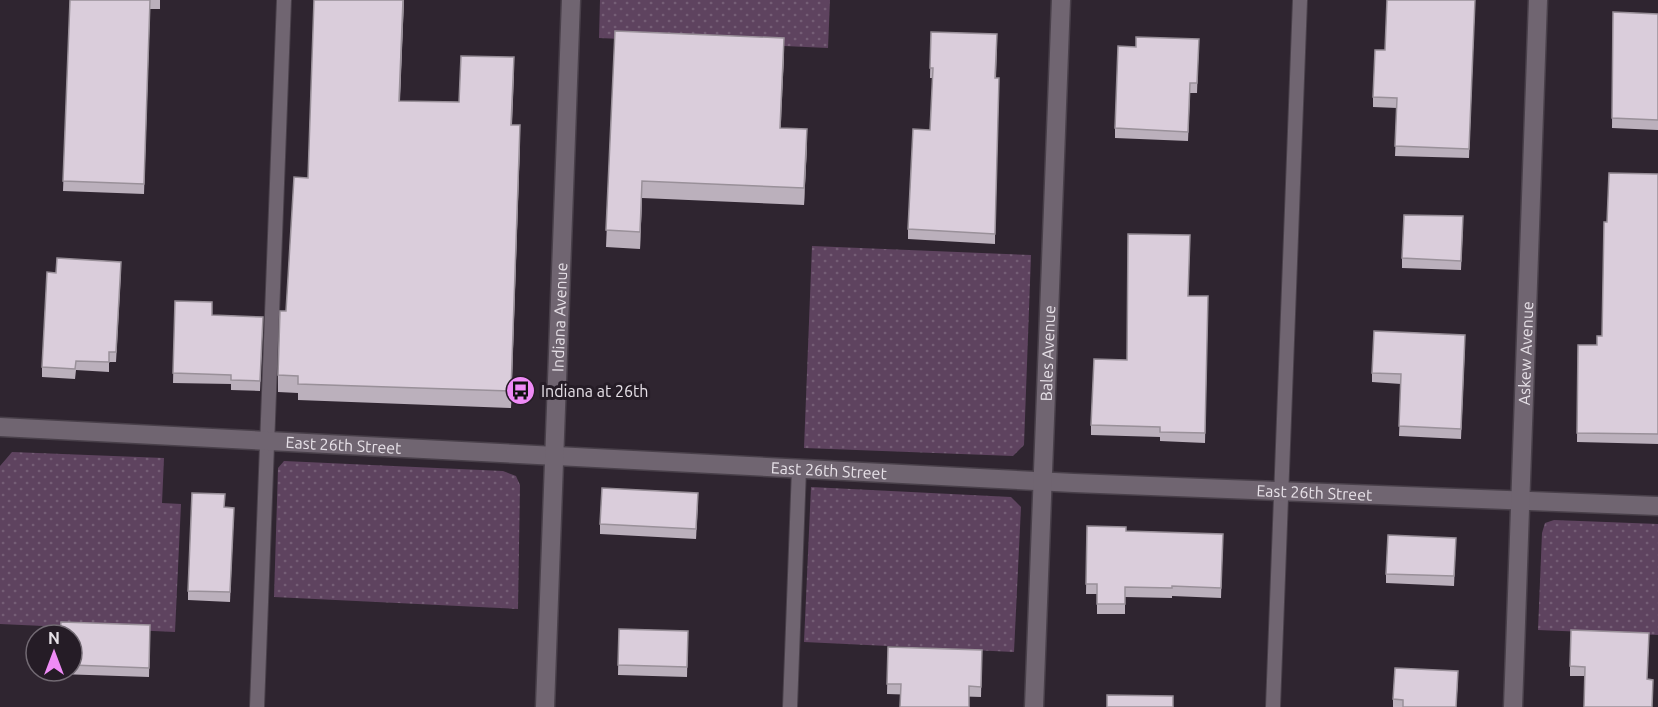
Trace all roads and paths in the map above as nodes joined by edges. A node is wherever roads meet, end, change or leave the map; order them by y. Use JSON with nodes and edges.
{"nodes":[{"id":1,"x":284,"y":0,"type":"edge"},
{"id":2,"x":571,"y":0,"type":"edge"},
{"id":3,"x":1061,"y":0,"type":"edge"},
{"id":4,"x":1300,"y":0,"type":"edge"},
{"id":5,"x":1538,"y":0,"type":"edge"},
{"id":6,"x":0,"y":427,"type":"edge"},
{"id":7,"x":268,"y":441,"type":"junction"},
{"id":8,"x":554,"y":456,"type":"junction"},
{"id":9,"x":799,"y":469,"type":"junction"},
{"id":10,"x":1043,"y":481,"type":"junction"},
{"id":11,"x":1282,"y":493,"type":"junction"},
{"id":12,"x":1520,"y":501,"type":"junction"},
{"id":13,"x":1658,"y":506,"type":"edge"},
{"id":14,"x":257,"y":707,"type":"edge"},
{"id":15,"x":545,"y":707,"type":"edge"},
{"id":16,"x":790,"y":707,"type":"edge"},
{"id":17,"x":1034,"y":707,"type":"edge"},
{"id":18,"x":1273,"y":707,"type":"edge"},
{"id":19,"x":1513,"y":707,"type":"edge"}],
"edges":[{"from":1,"to":7,"type":"lane"},
{"from":2,"to":8,"type":"street","name":"Indiana Avenue"},
{"from":3,"to":10,"type":"street","name":"Bales Avenue"},
{"from":4,"to":11,"type":"lane"},
{"from":5,"to":12,"type":"street","name":"Askew Avenue"},
{"from":6,"to":7,"type":"street","name":"East 26th Street"},
{"from":7,"to":8,"type":"street","name":"East 26th Street"},
{"from":7,"to":14,"type":"lane"},
{"from":8,"to":9,"type":"street","name":"East 26th Street"},
{"from":8,"to":15,"type":"street","name":"Indiana Avenue"},
{"from":9,"to":10,"type":"street","name":"East 26th Street"},
{"from":9,"to":16,"type":"lane"},
{"from":10,"to":11,"type":"street","name":"East 26th Street"},
{"from":10,"to":17,"type":"street","name":"Bales Avenue"},
{"from":11,"to":12,"type":"street","name":"East 26th Street"},
{"from":11,"to":18,"type":"lane"},
{"from":12,"to":13,"type":"street","name":"East 26th Street"},
{"from":12,"to":19,"type":"street","name":"Askew Avenue"}]}
